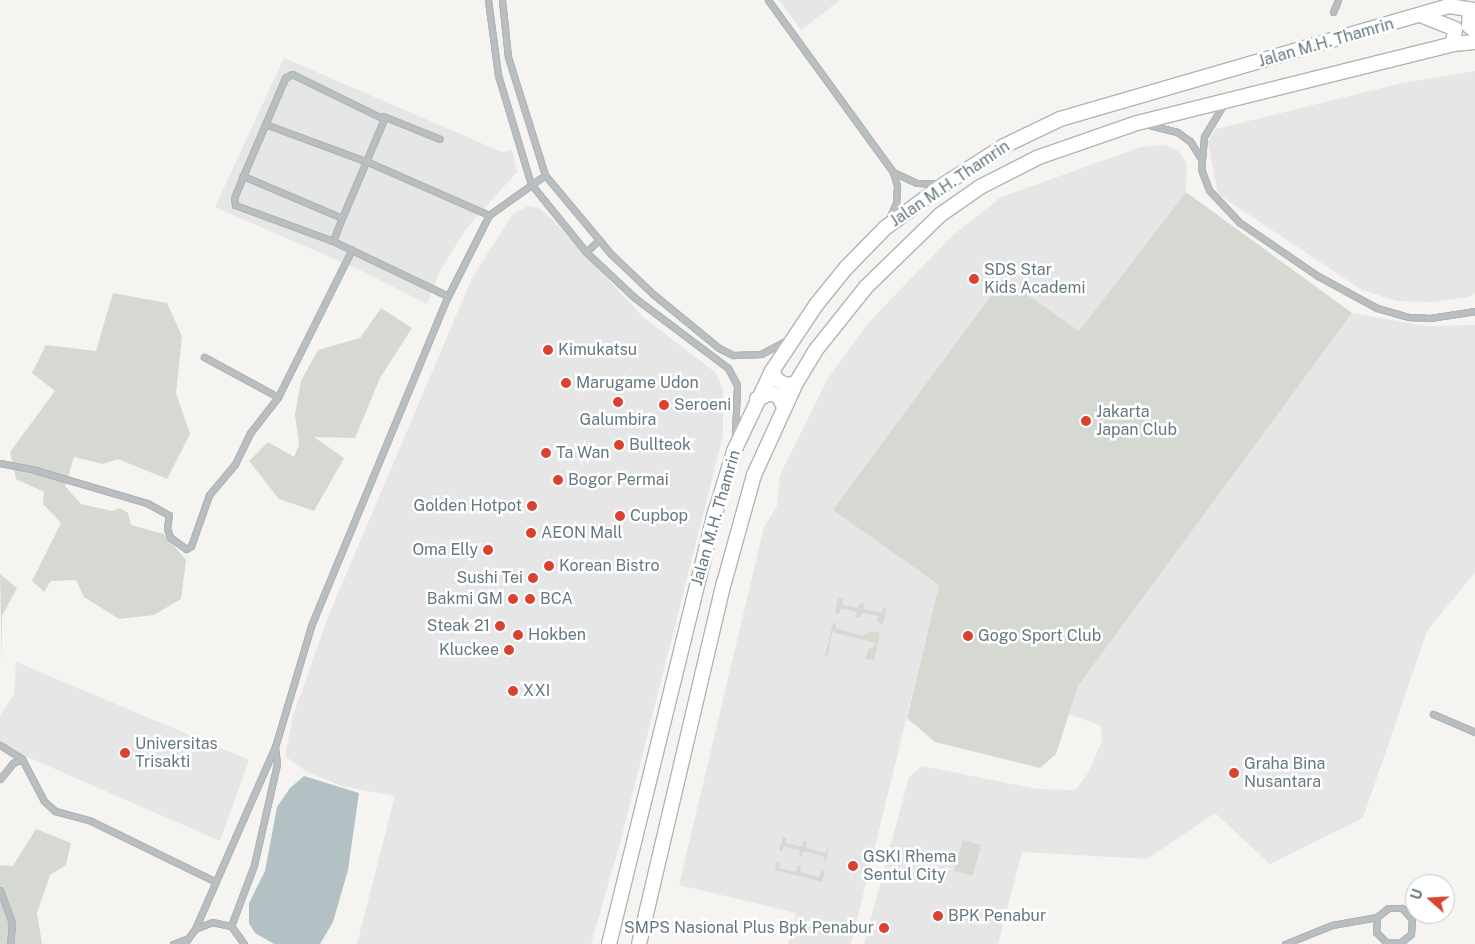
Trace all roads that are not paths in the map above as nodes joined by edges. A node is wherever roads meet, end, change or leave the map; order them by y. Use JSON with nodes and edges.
{"nodes":[{"id":1,"x":488,"y":0,"type":"edge"},
{"id":2,"x":502,"y":0,"type":"edge"},
{"id":3,"x":768,"y":0,"type":"edge"},
{"id":4,"x":1338,"y":0,"type":"edge"},
{"id":5,"x":1473,"y":7,"type":"edge"},
{"id":6,"x":1333,"y":12,"type":"dead end"},
{"id":7,"x":1423,"y":16,"type":"junction"},
{"id":8,"x":1475,"y":30,"type":"edge"},
{"id":9,"x":1475,"y":42,"type":"edge"},
{"id":10,"x":1453,"y":44,"type":"junction"},
{"id":11,"x":1228,"y":99,"type":"junction"},
{"id":12,"x":382,"y":116,"type":"junction"},
{"id":13,"x":1137,"y":123,"type":"junction"},
{"id":14,"x":265,"y":124,"type":"junction"},
{"id":15,"x":440,"y":139,"type":"dead end"},
{"id":16,"x":1200,"y":157,"type":"junction"},
{"id":17,"x":368,"y":162,"type":"junction"},
{"id":18,"x":969,"y":168,"type":"junction"},
{"id":19,"x":893,"y":172,"type":"junction"},
{"id":20,"x":545,"y":175,"type":"junction"},
{"id":21,"x":243,"y":176,"type":"junction"},
{"id":22,"x":531,"y":184,"type":"junction"},
{"id":23,"x":945,"y":184,"type":"junction"},
{"id":24,"x":980,"y":187,"type":"junction"},
{"id":25,"x":489,"y":215,"type":"junction"},
{"id":26,"x":342,"y":218,"type":"junction"},
{"id":27,"x":885,"y":228,"type":"junction"},
{"id":28,"x":333,"y":240,"type":"junction"},
{"id":29,"x":599,"y":240,"type":"junction"},
{"id":30,"x":352,"y":249,"type":"junction"},
{"id":31,"x":586,"y":252,"type":"junction"},
{"id":32,"x":448,"y":296,"type":"junction"},
{"id":33,"x":1475,"y":311,"type":"edge"},
{"id":34,"x":794,"y":336,"type":"junction"},
{"id":35,"x":204,"y":357,"type":"dead end"},
{"id":36,"x":772,"y":371,"type":"junction"},
{"id":37,"x":796,"y":383,"type":"junction"},
{"id":38,"x":278,"y":397,"type":"junction"},
{"id":39,"x":757,"y":399,"type":"junction"},
{"id":40,"x":784,"y":407,"type":"junction"},
{"id":41,"x":734,"y":451,"type":"junction"},
{"id":42,"x":0,"y":463,"type":"edge"},
{"id":43,"x":1433,"y":714,"type":"dead end"},
{"id":44,"x":1475,"y":732,"type":"edge"},
{"id":45,"x":0,"y":745,"type":"edge"},
{"id":46,"x":275,"y":748,"type":"junction"},
{"id":47,"x":22,"y":759,"type":"junction"},
{"id":48,"x":0,"y":779,"type":"edge"},
{"id":49,"x":216,"y":882,"type":"junction"},
{"id":50,"x":0,"y":890,"type":"edge"},
{"id":51,"x":1377,"y":917,"type":"junction"},
{"id":52,"x":231,"y":926,"type":"junction"},
{"id":53,"x":195,"y":928,"type":"junction"},
{"id":54,"x":185,"y":942,"type":"edge"},
{"id":55,"x":10,"y":944,"type":"edge"},
{"id":56,"x":173,"y":944,"type":"edge"},
{"id":57,"x":244,"y":944,"type":"edge"},
{"id":58,"x":608,"y":944,"type":"edge"},
{"id":59,"x":639,"y":944,"type":"edge"},
{"id":60,"x":1285,"y":944,"type":"edge"}],
"edges":[{"from":1,"to":22,"type":"street"},
{"from":2,"to":20,"type":"street"},
{"from":3,"to":19,"type":"street"},
{"from":4,"to":6,"type":"street"},
{"from":5,"to":7,"type":"main road","name":"Jalan M.H. Thamrin"},
{"from":5,"to":8,"type":"main road"},
{"from":7,"to":10,"type":"main road"},
{"from":7,"to":18,"type":"main road","name":"Jalan M.H. Thamrin"},
{"from":9,"to":10,"type":"main road","name":"Jalan M.H. Thamrin"},
{"from":10,"to":11,"type":"main road","name":"Jalan M.H. Thamrin"},
{"from":11,"to":13,"type":"main road","name":"Jalan M.H. Thamrin"},
{"from":11,"to":16,"type":"street"},
{"from":12,"to":14,"type":"street"},
{"from":12,"to":15,"type":"street"},
{"from":12,"to":17,"type":"street"},
{"from":13,"to":16,"type":"street"},
{"from":13,"to":24,"type":"main road","name":"Jalan M.H. Thamrin"},
{"from":14,"to":17,"type":"street"},
{"from":14,"to":21,"type":"street"},
{"from":16,"to":33,"type":"street"},
{"from":17,"to":25,"type":"street"},
{"from":17,"to":26,"type":"street"},
{"from":18,"to":23,"type":"main road","name":"Jalan M.H. Thamrin"},
{"from":18,"to":24,"type":"main road"},
{"from":19,"to":23,"type":"street"},
{"from":19,"to":27,"type":"street"},
{"from":20,"to":22,"type":"street"},
{"from":20,"to":29,"type":"street"},
{"from":21,"to":26,"type":"street"},
{"from":21,"to":28,"type":"street"},
{"from":22,"to":25,"type":"street"},
{"from":22,"to":31,"type":"street"},
{"from":23,"to":27,"type":"main road","name":"Jalan M.H. Thamrin"},
{"from":24,"to":37,"type":"main road","name":"Jalan M.H. Thamrin"},
{"from":25,"to":32,"type":"street"},
{"from":26,"to":28,"type":"street"},
{"from":27,"to":34,"type":"main road","name":"Jalan M.H. Thamrin"},
{"from":28,"to":30,"type":"street"},
{"from":29,"to":31,"type":"street"},
{"from":29,"to":34,"type":"street"},
{"from":30,"to":32,"type":"street"},
{"from":30,"to":38,"type":"street"},
{"from":31,"to":41,"type":"street"},
{"from":32,"to":46,"type":"street"},
{"from":34,"to":36,"type":"main road","name":"Jalan M.H. Thamrin"},
{"from":35,"to":38,"type":"street"},
{"from":36,"to":37,"type":"main road"},
{"from":36,"to":39,"type":"main road","name":"Jalan M.H. Thamrin"},
{"from":37,"to":40,"type":"main road","name":"Jalan M.H. Thamrin"},
{"from":38,"to":42,"type":"street"},
{"from":39,"to":40,"type":"main road"},
{"from":39,"to":41,"type":"main road","name":"Jalan M.H. Thamrin"},
{"from":40,"to":59,"type":"main road","name":"Jalan M.H. Thamrin"},
{"from":41,"to":58,"type":"main road","name":"Jalan M.H. Thamrin"},
{"from":43,"to":44,"type":"street"},
{"from":45,"to":47,"type":"street"},
{"from":46,"to":49,"type":"street"},
{"from":46,"to":52,"type":"street"},
{"from":47,"to":48,"type":"street"},
{"from":47,"to":49,"type":"street"},
{"from":49,"to":53,"type":"street"},
{"from":50,"to":55,"type":"street"},
{"from":51,"to":51,"type":"street"},
{"from":51,"to":60,"type":"street"},
{"from":52,"to":53,"type":"street"},
{"from":52,"to":57,"type":"street"},
{"from":53,"to":54,"type":"street"},
{"from":54,"to":56,"type":"street"}]}
